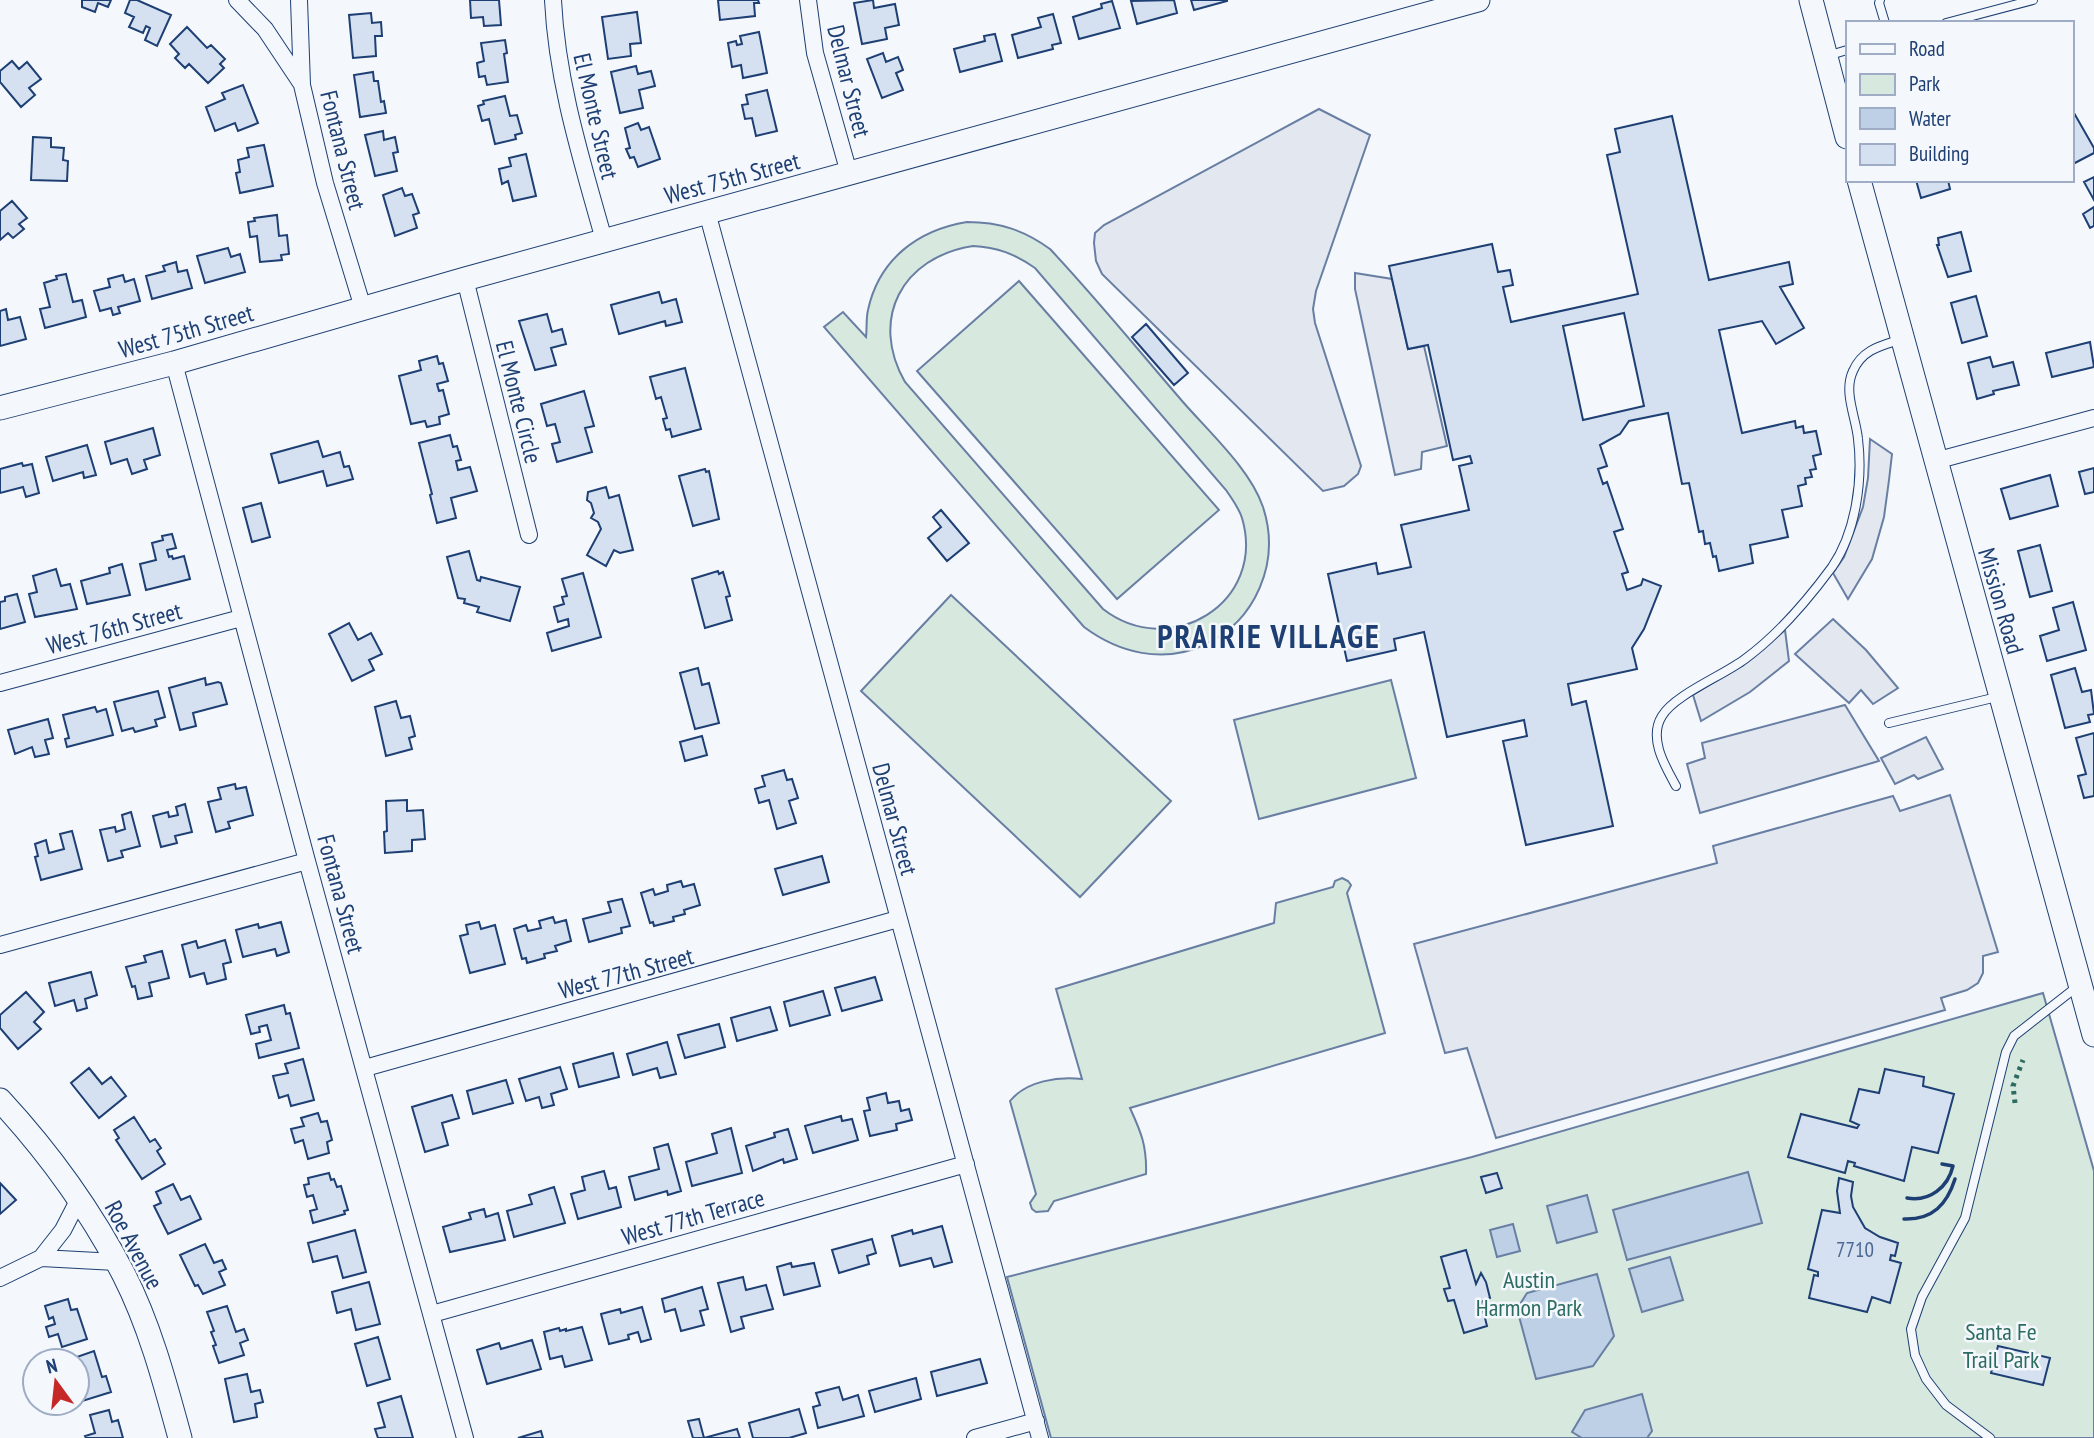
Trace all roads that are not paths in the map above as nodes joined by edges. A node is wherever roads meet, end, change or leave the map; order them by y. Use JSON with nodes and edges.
{"nodes":[{"id":1,"x":237,"y":0,"type":"edge"},
{"id":2,"x":299,"y":0,"type":"edge"},
{"id":3,"x":553,"y":0,"type":"edge"},
{"id":4,"x":808,"y":0,"type":"edge"},
{"id":5,"x":1478,"y":0,"type":"edge"},
{"id":6,"x":1811,"y":0,"type":"edge"},
{"id":7,"x":1880,"y":0,"type":"edge"},
{"id":8,"x":2033,"y":0,"type":"edge"},
{"id":9,"x":1884,"y":21,"type":"edge"},
{"id":10,"x":1954,"y":21,"type":"edge"},
{"id":11,"x":1837,"y":53,"type":"edge"},
{"id":12,"x":302,"y":85,"type":"junction"},
{"id":13,"x":1846,"y":129,"type":"edge"},
{"id":14,"x":849,"y":173,"type":"junction"},
{"id":15,"x":1860,"y":182,"type":"edge"},
{"id":16,"x":707,"y":212,"type":"junction"},
{"id":17,"x":604,"y":240,"type":"junction"},
{"id":18,"x":465,"y":279,"type":"junction"},
{"id":19,"x":363,"y":308,"type":"junction"},
{"id":20,"x":1901,"y":339,"type":"junction"},
{"id":21,"x":174,"y":363,"type":"junction"},
{"id":22,"x":0,"y":408,"type":"edge"},
{"id":23,"x":2094,"y":418,"type":"edge"},
{"id":24,"x":1935,"y":461,"type":"junction"},
{"id":25,"x":529,"y":535,"type":"dead end"},
{"id":26,"x":241,"y":618,"type":"junction"},
{"id":27,"x":0,"y":683,"type":"edge"},
{"id":28,"x":2000,"y":696,"type":"junction"},
{"id":29,"x":1889,"y":723,"type":"dead end"},
{"id":30,"x":1676,"y":786,"type":"dead end"},
{"id":31,"x":307,"y":861,"type":"junction"},
{"id":32,"x":898,"y":919,"type":"junction"},
{"id":33,"x":0,"y":945,"type":"edge"},
{"id":34,"x":2087,"y":983,"type":"edge"},
{"id":35,"x":2094,"y":1035,"type":"edge"},
{"id":36,"x":365,"y":1068,"type":"junction"},
{"id":37,"x":0,"y":1100,"type":"edge"},
{"id":38,"x":966,"y":1164,"type":"junction"},
{"id":39,"x":79,"y":1199,"type":"junction"},
{"id":40,"x":41,"y":1258,"type":"junction"},
{"id":41,"x":116,"y":1262,"type":"junction"},
{"id":42,"x":0,"y":1278,"type":"edge"},
{"id":43,"x":432,"y":1314,"type":"junction"},
{"id":44,"x":1036,"y":1421,"type":"junction"},
{"id":45,"x":180,"y":1438,"type":"edge"},
{"id":46,"x":465,"y":1438,"type":"edge"},
{"id":47,"x":975,"y":1438,"type":"edge"},
{"id":48,"x":1040,"y":1438,"type":"edge"},
{"id":49,"x":1990,"y":1438,"type":"edge"}],
"edges":[{"from":1,"to":12,"type":"street"},
{"from":2,"to":12,"type":"street","name":"Fontana Street"},
{"from":3,"to":17,"type":"street","name":"El Monte Street"},
{"from":4,"to":14,"type":"street","name":"Delmar Street"},
{"from":5,"to":14,"type":"main road","name":"West 75th Street"},
{"from":6,"to":11,"type":"main road"},
{"from":7,"to":9,"type":"lane"},
{"from":8,"to":10,"type":"lane"},
{"from":11,"to":13,"type":"main road"},
{"from":12,"to":19,"type":"street","name":"Fontana Street"},
{"from":14,"to":16,"type":"main road","name":"West 75th Street"},
{"from":15,"to":20,"type":"main road","name":"Mission Road"},
{"from":16,"to":17,"type":"main road","name":"West 75th Street"},
{"from":16,"to":32,"type":"street","name":"Delmar Street"},
{"from":17,"to":18,"type":"main road","name":"West 75th Street"},
{"from":18,"to":19,"type":"main road","name":"West 75th Street"},
{"from":18,"to":25,"type":"street","name":"El Monte Circle"},
{"from":19,"to":21,"type":"main road","name":"West 75th Street"},
{"from":20,"to":24,"type":"main road","name":"Mission Road"},
{"from":20,"to":30,"type":"lane"},
{"from":21,"to":22,"type":"main road","name":"West 75th Street"},
{"from":21,"to":26,"type":"street","name":"Fontana Street"},
{"from":23,"to":24,"type":"street"},
{"from":24,"to":28,"type":"main road","name":"Mission Road"},
{"from":26,"to":27,"type":"street","name":"West 76th Street"},
{"from":26,"to":31,"type":"street","name":"Fontana Street"},
{"from":28,"to":29,"type":"lane"},
{"from":28,"to":34,"type":"main road","name":"Mission Road"},
{"from":31,"to":33,"type":"street"},
{"from":31,"to":36,"type":"street","name":"Fontana Street"},
{"from":32,"to":36,"type":"street","name":"West 77th Street"},
{"from":32,"to":38,"type":"street","name":"Delmar Street"},
{"from":34,"to":35,"type":"main road","name":"Mission Road"},
{"from":34,"to":49,"type":"lane"},
{"from":36,"to":43,"type":"street","name":"Fontana Street"},
{"from":37,"to":39,"type":"main road","name":"Roe Avenue"},
{"from":38,"to":43,"type":"street","name":"West 77th Terrace"},
{"from":38,"to":44,"type":"street","name":"Delmar Street"},
{"from":39,"to":40,"type":"street"},
{"from":39,"to":41,"type":"main road","name":"Roe Avenue"},
{"from":40,"to":41,"type":"street"},
{"from":40,"to":42,"type":"street"},
{"from":41,"to":45,"type":"main road","name":"Roe Avenue"},
{"from":43,"to":46,"type":"street","name":"Fontana Street"},
{"from":44,"to":47,"type":"street"},
{"from":44,"to":48,"type":"street","name":"Delmar Street"}]}
